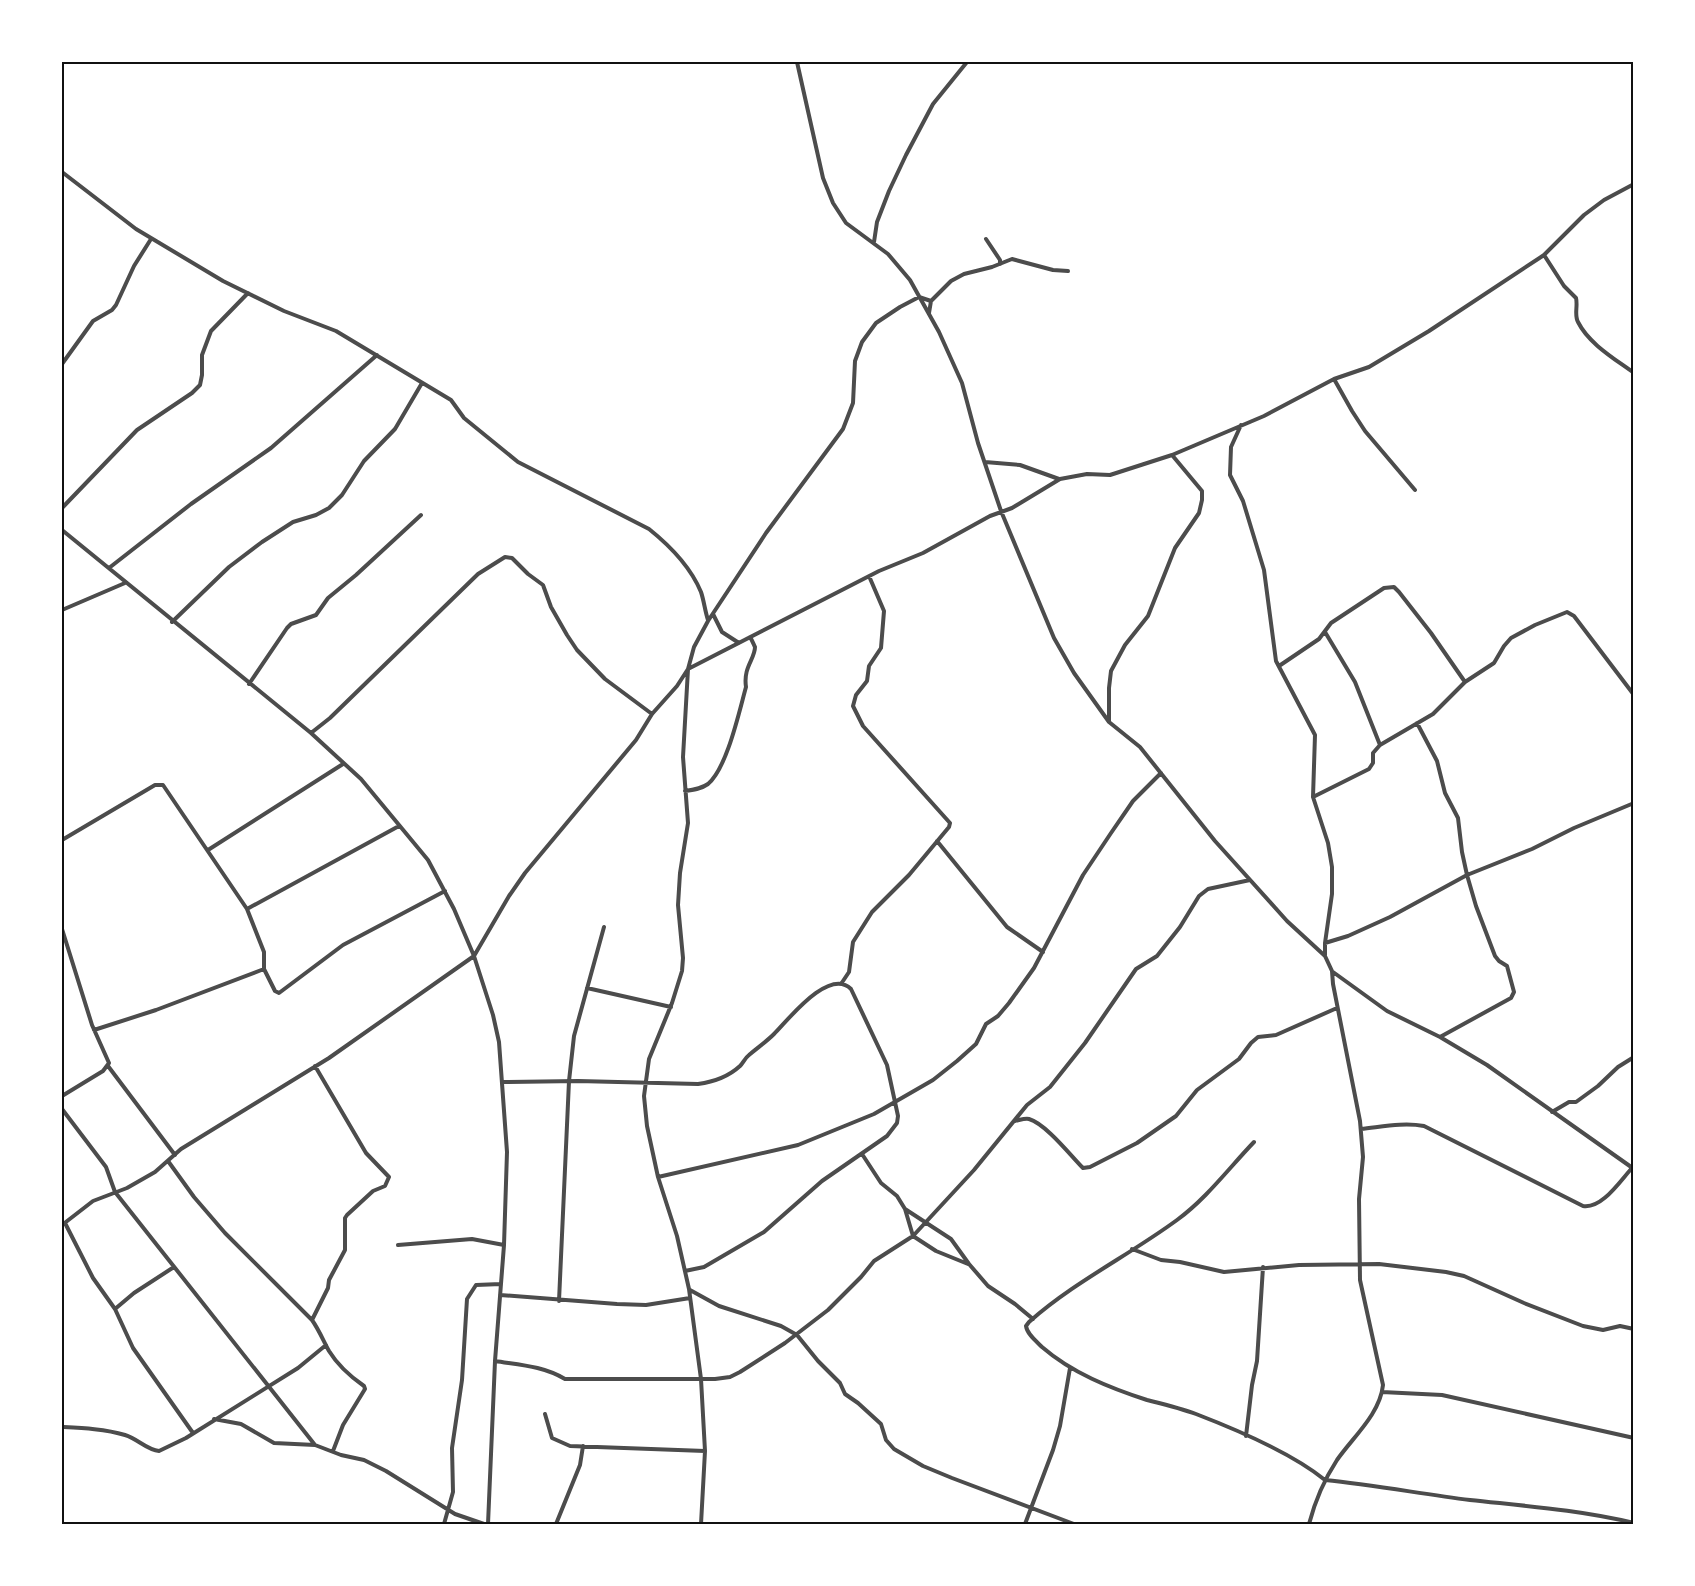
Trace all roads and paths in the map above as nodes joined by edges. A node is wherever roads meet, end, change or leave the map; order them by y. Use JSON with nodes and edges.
{"nodes":[{"id":1,"x":797,"y":62,"type":"edge"},
{"id":2,"x":967,"y":62,"type":"edge"},
{"id":3,"x":62,"y":172,"type":"edge"},
{"id":4,"x":1634,"y":183,"type":"edge"},
{"id":5,"x":151,"y":239,"type":"junction"},
{"id":6,"x":986,"y":239,"type":"dead end"},
{"id":7,"x":874,"y":242,"type":"junction"},
{"id":8,"x":1544,"y":255,"type":"junction"},
{"id":9,"x":1000,"y":262,"type":"junction"},
{"id":10,"x":1068,"y":271,"type":"dead end"},
{"id":11,"x":248,"y":293,"type":"junction"},
{"id":12,"x":919,"y":297,"type":"junction"},
{"id":13,"x":931,"y":301,"type":"junction"},
{"id":14,"x":929,"y":313,"type":"junction"},
{"id":15,"x":377,"y":355,"type":"junction"},
{"id":16,"x":62,"y":364,"type":"edge"},
{"id":17,"x":1634,"y":374,"type":"edge"},
{"id":18,"x":1334,"y":379,"type":"junction"},
{"id":19,"x":422,"y":383,"type":"junction"},
{"id":20,"x":1241,"y":425,"type":"junction"},
{"id":21,"x":1172,"y":454,"type":"junction"},
{"id":22,"x":985,"y":462,"type":"junction"},
{"id":23,"x":1060,"y":479,"type":"junction"},
{"id":24,"x":1415,"y":490,"type":"dead end"},
{"id":25,"x":62,"y":508,"type":"edge"},
{"id":26,"x":1001,"y":511,"type":"junction"},
{"id":27,"x":421,"y":515,"type":"dead end"},
{"id":28,"x":62,"y":530,"type":"edge"},
{"id":29,"x":109,"y":568,"type":"junction"},
{"id":30,"x":868,"y":576,"type":"junction"},
{"id":31,"x":125,"y":583,"type":"junction"},
{"id":32,"x":62,"y":610,"type":"edge"},
{"id":33,"x":713,"y":613,"type":"junction"},
{"id":34,"x":708,"y":621,"type":"junction"},
{"id":35,"x":172,"y":622,"type":"junction"},
{"id":36,"x":1324,"y":632,"type":"junction"},
{"id":37,"x":750,"y":637,"type":"junction"},
{"id":38,"x":739,"y":643,"type":"junction"},
{"id":39,"x":1279,"y":666,"type":"junction"},
{"id":40,"x":688,"y":669,"type":"junction"},
{"id":41,"x":1465,"y":682,"type":"junction"},
{"id":42,"x":249,"y":684,"type":"junction"},
{"id":43,"x":1634,"y":695,"type":"edge"},
{"id":44,"x":652,"y":714,"type":"junction"},
{"id":45,"x":1109,"y":722,"type":"junction"},
{"id":46,"x":1417,"y":723,"type":"junction"},
{"id":47,"x":311,"y":733,"type":"junction"},
{"id":48,"x":1380,"y":745,"type":"junction"},
{"id":49,"x":343,"y":764,"type":"junction"},
{"id":50,"x":1161,"y":773,"type":"junction"},
{"id":51,"x":685,"y":791,"type":"junction"},
{"id":52,"x":1313,"y":797,"type":"junction"},
{"id":53,"x":1634,"y":803,"type":"edge"},
{"id":54,"x":399,"y":826,"type":"junction"},
{"id":55,"x":62,"y":840,"type":"edge"},
{"id":56,"x":937,"y":841,"type":"junction"},
{"id":57,"x":208,"y":850,"type":"junction"},
{"id":58,"x":1467,"y":875,"type":"junction"},
{"id":59,"x":1250,"y":879,"type":"junction"},
{"id":60,"x":445,"y":891,"type":"junction"},
{"id":61,"x":247,"y":909,"type":"junction"},
{"id":62,"x":604,"y":927,"type":"dead end"},
{"id":63,"x":62,"y":929,"type":"edge"},
{"id":64,"x":1325,"y":943,"type":"junction"},
{"id":65,"x":1043,"y":952,"type":"junction"},
{"id":66,"x":474,"y":956,"type":"junction"},
{"id":67,"x":1325,"y":956,"type":"junction"},
{"id":68,"x":264,"y":969,"type":"junction"},
{"id":69,"x":1332,"y":971,"type":"junction"},
{"id":70,"x":841,"y":984,"type":"junction"},
{"id":71,"x":587,"y":988,"type":"junction"},
{"id":72,"x":671,"y":1007,"type":"junction"},
{"id":73,"x":1337,"y":1008,"type":"junction"},
{"id":74,"x":94,"y":1030,"type":"junction"},
{"id":75,"x":1440,"y":1037,"type":"junction"},
{"id":76,"x":1634,"y":1057,"type":"edge"},
{"id":77,"x":108,"y":1066,"type":"junction"},
{"id":78,"x":315,"y":1066,"type":"junction"},
{"id":79,"x":568,"y":1081,"type":"junction"},
{"id":80,"x":502,"y":1082,"type":"junction"},
{"id":81,"x":644,"y":1083,"type":"junction"},
{"id":82,"x":62,"y":1096,"type":"edge"},
{"id":83,"x":894,"y":1104,"type":"junction"},
{"id":84,"x":62,"y":1109,"type":"edge"},
{"id":85,"x":1552,"y":1112,"type":"junction"},
{"id":86,"x":1015,"y":1121,"type":"junction"},
{"id":87,"x":1361,"y":1130,"type":"junction"},
{"id":88,"x":1254,"y":1142,"type":"dead end"},
{"id":89,"x":175,"y":1155,"type":"junction"},
{"id":90,"x":862,"y":1155,"type":"junction"},
{"id":91,"x":168,"y":1161,"type":"junction"},
{"id":92,"x":1633,"y":1169,"type":"edge"},
{"id":93,"x":658,"y":1177,"type":"junction"},
{"id":94,"x":115,"y":1192,"type":"junction"},
{"id":95,"x":905,"y":1209,"type":"junction"},
{"id":96,"x":926,"y":1222,"type":"junction"},
{"id":97,"x":63,"y":1224,"type":"edge"},
{"id":98,"x":914,"y":1236,"type":"junction"},
{"id":99,"x":398,"y":1245,"type":"dead end"},
{"id":100,"x":504,"y":1245,"type":"junction"},
{"id":101,"x":1132,"y":1249,"type":"junction"},
{"id":102,"x":969,"y":1264,"type":"junction"},
{"id":103,"x":1360,"y":1264,"type":"junction"},
{"id":104,"x":174,"y":1267,"type":"junction"},
{"id":105,"x":1263,"y":1267,"type":"junction"},
{"id":106,"x":685,"y":1271,"type":"junction"},
{"id":107,"x":501,"y":1284,"type":"junction"},
{"id":108,"x":689,"y":1289,"type":"junction"},
{"id":109,"x":500,"y":1295,"type":"junction"},
{"id":110,"x":690,"y":1298,"type":"junction"},
{"id":111,"x":559,"y":1301,"type":"junction"},
{"id":112,"x":115,"y":1309,"type":"junction"},
{"id":113,"x":1033,"y":1319,"type":"junction"},
{"id":114,"x":312,"y":1320,"type":"junction"},
{"id":115,"x":1634,"y":1329,"type":"edge"},
{"id":116,"x":797,"y":1335,"type":"junction"},
{"id":117,"x":326,"y":1344,"type":"junction"},
{"id":118,"x":495,"y":1361,"type":"junction"},
{"id":119,"x":1070,"y":1368,"type":"junction"},
{"id":120,"x":700,"y":1379,"type":"junction"},
{"id":121,"x":268,"y":1385,"type":"junction"},
{"id":122,"x":1382,"y":1392,"type":"junction"},
{"id":123,"x":545,"y":1414,"type":"dead end"},
{"id":124,"x":214,"y":1419,"type":"junction"},
{"id":125,"x":62,"y":1427,"type":"edge"},
{"id":126,"x":193,"y":1433,"type":"junction"},
{"id":127,"x":1246,"y":1436,"type":"junction"},
{"id":128,"x":1634,"y":1438,"type":"edge"},
{"id":129,"x":315,"y":1445,"type":"junction"},
{"id":130,"x":583,"y":1446,"type":"junction"},
{"id":131,"x":333,"y":1451,"type":"junction"},
{"id":132,"x":705,"y":1451,"type":"junction"},
{"id":133,"x":1325,"y":1480,"type":"junction"},
{"id":134,"x":1032,"y":1509,"type":"junction"},
{"id":135,"x":449,"y":1510,"type":"junction"},
{"id":136,"x":1634,"y":1523,"type":"edge"},
{"id":137,"x":332,"y":1524,"type":"edge"},
{"id":138,"x":341,"y":1524,"type":"edge"},
{"id":139,"x":444,"y":1524,"type":"edge"},
{"id":140,"x":486,"y":1524,"type":"edge"},
{"id":141,"x":556,"y":1524,"type":"edge"},
{"id":142,"x":701,"y":1524,"type":"edge"},
{"id":143,"x":1025,"y":1524,"type":"edge"},
{"id":144,"x":1074,"y":1524,"type":"edge"},
{"id":145,"x":1309,"y":1524,"type":"edge"}],
"edges":[{"from":1,"to":7,"type":"street"},
{"from":2,"to":7,"type":"street"},
{"from":3,"to":5,"type":"street"},
{"from":4,"to":8,"type":"street"},
{"from":5,"to":11,"type":"street"},
{"from":5,"to":16,"type":"street"},
{"from":6,"to":9,"type":"street"},
{"from":7,"to":12,"type":"street"},
{"from":8,"to":17,"type":"street"},
{"from":8,"to":18,"type":"street"},
{"from":9,"to":10,"type":"street"},
{"from":9,"to":13,"type":"street"},
{"from":11,"to":15,"type":"street"},
{"from":11,"to":25,"type":"street"},
{"from":12,"to":13,"type":"street"},
{"from":12,"to":14,"type":"street"},
{"from":12,"to":33,"type":"street"},
{"from":13,"to":14,"type":"street"},
{"from":14,"to":22,"type":"street"},
{"from":15,"to":19,"type":"street"},
{"from":15,"to":29,"type":"street"},
{"from":18,"to":20,"type":"street"},
{"from":18,"to":24,"type":"street"},
{"from":19,"to":34,"type":"street"},
{"from":19,"to":35,"type":"street"},
{"from":20,"to":21,"type":"street"},
{"from":20,"to":39,"type":"street"},
{"from":21,"to":23,"type":"street"},
{"from":21,"to":45,"type":"street"},
{"from":22,"to":23,"type":"street"},
{"from":22,"to":26,"type":"street"},
{"from":23,"to":26,"type":"street"},
{"from":26,"to":30,"type":"street"},
{"from":26,"to":45,"type":"street"},
{"from":27,"to":42,"type":"street"},
{"from":28,"to":29,"type":"street"},
{"from":29,"to":31,"type":"street"},
{"from":30,"to":37,"type":"street"},
{"from":30,"to":56,"type":"street"},
{"from":31,"to":32,"type":"street"},
{"from":31,"to":35,"type":"street"},
{"from":33,"to":34,"type":"street"},
{"from":33,"to":38,"type":"street"},
{"from":34,"to":40,"type":"street"},
{"from":35,"to":42,"type":"street"},
{"from":36,"to":39,"type":"street"},
{"from":36,"to":41,"type":"street"},
{"from":36,"to":48,"type":"street"},
{"from":37,"to":38,"type":"street"},
{"from":37,"to":51,"type":"street"},
{"from":38,"to":40,"type":"street"},
{"from":39,"to":52,"type":"street"},
{"from":40,"to":44,"type":"street"},
{"from":40,"to":51,"type":"street"},
{"from":41,"to":43,"type":"street"},
{"from":41,"to":46,"type":"street"},
{"from":42,"to":47,"type":"street"},
{"from":44,"to":47,"type":"street"},
{"from":44,"to":66,"type":"street"},
{"from":45,"to":50,"type":"street"},
{"from":46,"to":48,"type":"street"},
{"from":46,"to":58,"type":"street"},
{"from":47,"to":49,"type":"street"},
{"from":48,"to":52,"type":"street"},
{"from":49,"to":54,"type":"street"},
{"from":49,"to":57,"type":"street"},
{"from":50,"to":59,"type":"street"},
{"from":50,"to":65,"type":"street"},
{"from":51,"to":72,"type":"street"},
{"from":52,"to":64,"type":"street"},
{"from":53,"to":58,"type":"street"},
{"from":54,"to":60,"type":"street"},
{"from":54,"to":61,"type":"street"},
{"from":55,"to":57,"type":"street"},
{"from":56,"to":65,"type":"street"},
{"from":56,"to":70,"type":"street"},
{"from":57,"to":61,"type":"street"},
{"from":58,"to":64,"type":"street"},
{"from":58,"to":75,"type":"street"},
{"from":59,"to":67,"type":"street"},
{"from":59,"to":86,"type":"street"},
{"from":60,"to":66,"type":"street"},
{"from":60,"to":68,"type":"street"},
{"from":61,"to":68,"type":"street"},
{"from":62,"to":71,"type":"street"},
{"from":63,"to":74,"type":"street"},
{"from":64,"to":67,"type":"street"},
{"from":65,"to":83,"type":"street"},
{"from":66,"to":78,"type":"street"},
{"from":66,"to":80,"type":"street"},
{"from":67,"to":69,"type":"street"},
{"from":68,"to":74,"type":"street"},
{"from":69,"to":73,"type":"street"},
{"from":69,"to":75,"type":"street"},
{"from":70,"to":81,"type":"street"},
{"from":70,"to":83,"type":"street"},
{"from":71,"to":72,"type":"street"},
{"from":71,"to":79,"type":"street"},
{"from":72,"to":81,"type":"street"},
{"from":73,"to":86,"type":"street"},
{"from":73,"to":87,"type":"street"},
{"from":74,"to":77,"type":"street"},
{"from":75,"to":85,"type":"street"},
{"from":76,"to":85,"type":"street"},
{"from":77,"to":82,"type":"street"},
{"from":77,"to":89,"type":"street"},
{"from":78,"to":89,"type":"street"},
{"from":78,"to":114,"type":"street"},
{"from":79,"to":80,"type":"street"},
{"from":79,"to":81,"type":"street"},
{"from":79,"to":111,"type":"street"},
{"from":80,"to":100,"type":"street"},
{"from":81,"to":93,"type":"street"},
{"from":83,"to":90,"type":"street"},
{"from":83,"to":93,"type":"street"},
{"from":84,"to":94,"type":"street"},
{"from":85,"to":92,"type":"street"},
{"from":86,"to":96,"type":"street"},
{"from":87,"to":92,"type":"street"},
{"from":87,"to":103,"type":"street"},
{"from":88,"to":101,"type":"street"},
{"from":89,"to":91,"type":"street"},
{"from":90,"to":95,"type":"street"},
{"from":90,"to":106,"type":"street"},
{"from":91,"to":94,"type":"street"},
{"from":91,"to":114,"type":"street"},
{"from":93,"to":106,"type":"street"},
{"from":94,"to":97,"type":"street"},
{"from":94,"to":104,"type":"street"},
{"from":95,"to":96,"type":"street"},
{"from":95,"to":98,"type":"street"},
{"from":96,"to":98,"type":"street"},
{"from":96,"to":102,"type":"street"},
{"from":97,"to":112,"type":"street"},
{"from":98,"to":102,"type":"street"},
{"from":98,"to":116,"type":"street"},
{"from":99,"to":100,"type":"street"},
{"from":100,"to":107,"type":"street"},
{"from":101,"to":105,"type":"street"},
{"from":101,"to":113,"type":"street"},
{"from":102,"to":113,"type":"street"},
{"from":103,"to":105,"type":"street"},
{"from":103,"to":115,"type":"street"},
{"from":103,"to":122,"type":"street"},
{"from":104,"to":112,"type":"street"},
{"from":104,"to":121,"type":"street"},
{"from":105,"to":127,"type":"street"},
{"from":106,"to":108,"type":"street"},
{"from":107,"to":109,"type":"street"},
{"from":107,"to":135,"type":"street"},
{"from":108,"to":110,"type":"street"},
{"from":108,"to":116,"type":"street"},
{"from":109,"to":111,"type":"street"},
{"from":109,"to":118,"type":"street"},
{"from":110,"to":111,"type":"street"},
{"from":110,"to":120,"type":"street"},
{"from":112,"to":126,"type":"street"},
{"from":113,"to":119,"type":"street"},
{"from":114,"to":117,"type":"street"},
{"from":116,"to":120,"type":"street"},
{"from":116,"to":134,"type":"street"},
{"from":117,"to":121,"type":"street"},
{"from":117,"to":131,"type":"street"},
{"from":118,"to":120,"type":"street"},
{"from":118,"to":140,"type":"street"},
{"from":119,"to":127,"type":"street"},
{"from":119,"to":134,"type":"street"},
{"from":120,"to":132,"type":"street"},
{"from":121,"to":124,"type":"street"},
{"from":121,"to":129,"type":"street"},
{"from":122,"to":128,"type":"street"},
{"from":122,"to":133,"type":"street"},
{"from":123,"to":130,"type":"street"},
{"from":124,"to":126,"type":"street"},
{"from":124,"to":129,"type":"street"},
{"from":125,"to":126,"type":"street"},
{"from":127,"to":133,"type":"street"},
{"from":129,"to":131,"type":"street"},
{"from":130,"to":132,"type":"street"},
{"from":130,"to":141,"type":"street"},
{"from":131,"to":135,"type":"street"},
{"from":132,"to":142,"type":"street"},
{"from":133,"to":136,"type":"street"},
{"from":133,"to":145,"type":"street"},
{"from":134,"to":143,"type":"street"},
{"from":134,"to":144,"type":"street"},
{"from":135,"to":139,"type":"street"},
{"from":135,"to":140,"type":"street"},
{"from":137,"to":138,"type":"street"}]}
